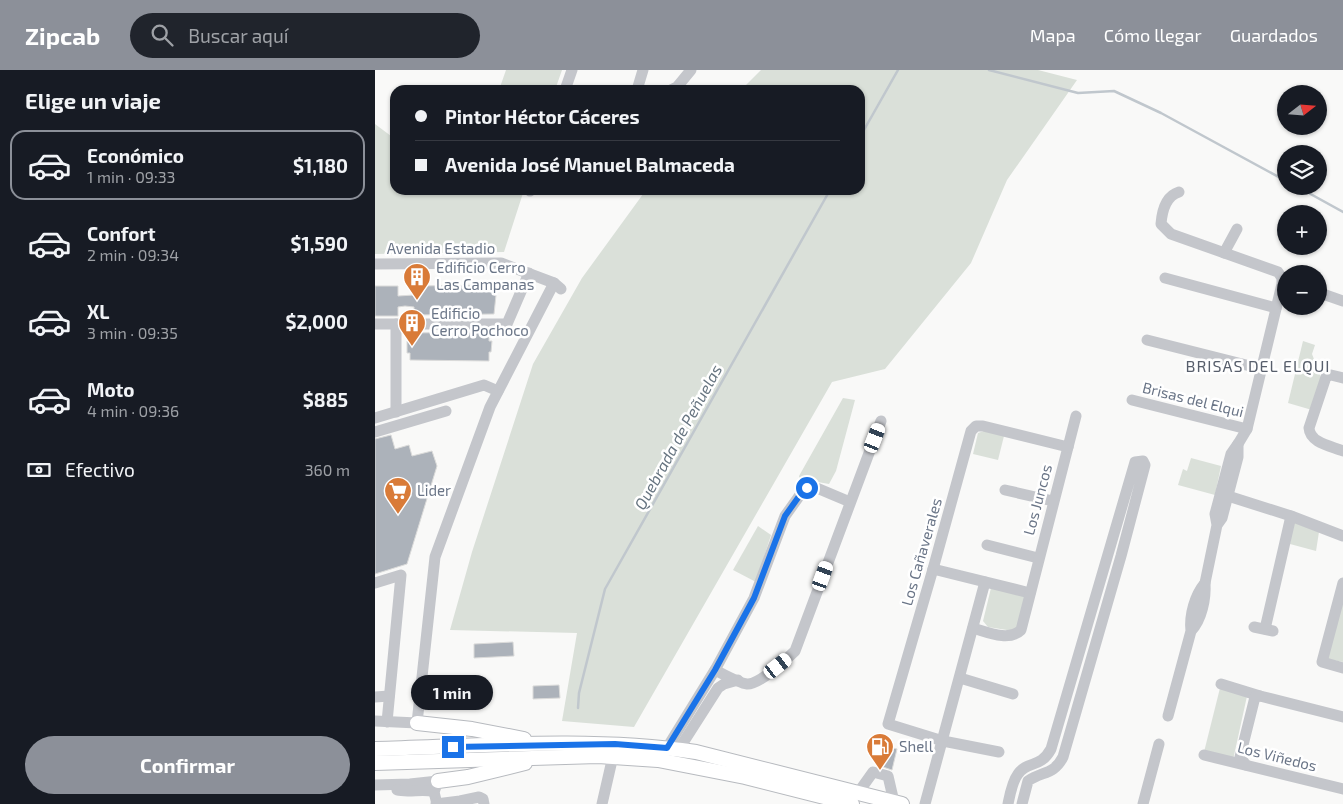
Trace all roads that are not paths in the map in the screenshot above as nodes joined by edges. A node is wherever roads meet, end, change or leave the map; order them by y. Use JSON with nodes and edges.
{"nodes":[{"id":1,"x":573,"y":70,"type":"edge"},
{"id":2,"x":643,"y":70,"type":"edge"},
{"id":3,"x":691,"y":70,"type":"edge"},
{"id":4,"x":567,"y":85,"type":"edge"},
{"id":5,"x":638,"y":85,"type":"edge"},
{"id":6,"x":679,"y":85,"type":"edge"},
{"id":7,"x":1179,"y":192,"type":"dead end"},
{"id":8,"x":1237,"y":229,"type":"dead end"},
{"id":9,"x":1224,"y":253,"type":"junction"},
{"id":10,"x":375,"y":264,"type":"edge"},
{"id":11,"x":529,"y":273,"type":"junction"},
{"id":12,"x":1165,"y":278,"type":"dead end"},
{"id":13,"x":1327,"y":295,"type":"edge"},
{"id":14,"x":1343,"y":301,"type":"edge"},
{"id":15,"x":1276,"y":308,"type":"junction"},
{"id":16,"x":375,"y":324,"type":"edge"},
{"id":17,"x":396,"y":324,"type":"junction"},
{"id":18,"x":1147,"y":340,"type":"dead end"},
{"id":19,"x":1262,"y":369,"type":"junction"},
{"id":20,"x":1343,"y":378,"type":"edge"},
{"id":21,"x":498,"y":391,"type":"junction"},
{"id":22,"x":1132,"y":400,"type":"dead end"},
{"id":23,"x":445,"y":411,"type":"dead end"},
{"id":24,"x":396,"y":412,"type":"junction"},
{"id":25,"x":1076,"y":416,"type":"dead end"},
{"id":26,"x":375,"y":418,"type":"edge"},
{"id":27,"x":881,"y":422,"type":"dead end"},
{"id":28,"x":1247,"y":429,"type":"junction"},
{"id":29,"x":375,"y":432,"type":"edge"},
{"id":30,"x":1238,"y":444,"type":"junction"},
{"id":31,"x":1068,"y":447,"type":"junction"},
{"id":32,"x":1343,"y":451,"type":"edge"},
{"id":33,"x":1005,"y":490,"type":"dead end"},
{"id":34,"x":1228,"y":496,"type":"junction"},
{"id":35,"x":1053,"y":501,"type":"junction"},
{"id":36,"x":851,"y":502,"type":"junction"},
{"id":37,"x":1291,"y":516,"type":"junction"},
{"id":38,"x":1217,"y":525,"type":"junction"},
{"id":39,"x":1343,"y":536,"type":"edge"},
{"id":40,"x":987,"y":545,"type":"dead end"},
{"id":41,"x":1109,"y":552,"type":"junction"},
{"id":42,"x":1121,"y":556,"type":"junction"},
{"id":43,"x":1038,"y":558,"type":"junction"},
{"id":44,"x":933,"y":569,"type":"junction"},
{"id":45,"x":985,"y":582,"type":"junction"},
{"id":46,"x":375,"y":583,"type":"edge"},
{"id":47,"x":1343,"y":583,"type":"edge"},
{"id":48,"x":1030,"y":593,"type":"junction"},
{"id":49,"x":973,"y":628,"type":"junction"},
{"id":50,"x":1086,"y":629,"type":"junction"},
{"id":51,"x":1264,"y":629,"type":"dead end"},
{"id":52,"x":1099,"y":633,"type":"junction"},
{"id":53,"x":1343,"y":668,"type":"edge"},
{"id":54,"x":715,"y":670,"type":"junction"},
{"id":55,"x":960,"y":678,"type":"junction"},
{"id":56,"x":738,"y":680,"type":"junction"},
{"id":57,"x":1221,"y":684,"type":"dead end"},
{"id":58,"x":1013,"y":694,"type":"dead end"},
{"id":59,"x":389,"y":696,"type":"junction"},
{"id":60,"x":1260,"y":696,"type":"junction"},
{"id":61,"x":375,"y":697,"type":"edge"},
{"id":62,"x":1061,"y":716,"type":"junction"},
{"id":63,"x":1168,"y":716,"type":"dead end"},
{"id":64,"x":1343,"y":717,"type":"edge"},
{"id":65,"x":1074,"y":720,"type":"junction"},
{"id":66,"x":375,"y":721,"type":"edge"},
{"id":67,"x":387,"y":722,"type":"junction"},
{"id":68,"x":417,"y":723,"type":"junction"},
{"id":69,"x":943,"y":741,"type":"junction"},
{"id":70,"x":1159,"y":744,"type":"dead end"},
{"id":71,"x":673,"y":749,"type":"junction"},
{"id":72,"x":375,"y":750,"type":"edge"},
{"id":73,"x":548,"y":750,"type":"junction"},
{"id":74,"x":999,"y":752,"type":"dead end"},
{"id":75,"x":1204,"y":755,"type":"dead end"},
{"id":76,"x":613,"y":756,"type":"junction"},
{"id":77,"x":375,"y":763,"type":"edge"},
{"id":78,"x":1246,"y":765,"type":"junction"},
{"id":79,"x":378,"y":785,"type":"edge"},
{"id":80,"x":1343,"y":789,"type":"edge"},
{"id":81,"x":436,"y":795,"type":"edge"},
{"id":82,"x":855,"y":798,"type":"edge"},
{"id":83,"x":898,"y":803,"type":"edge"},
{"id":84,"x":485,"y":804,"type":"edge"},
{"id":85,"x":602,"y":804,"type":"edge"},
{"id":86,"x":925,"y":804,"type":"edge"},
{"id":87,"x":1007,"y":804,"type":"edge"},
{"id":88,"x":1022,"y":804,"type":"edge"},
{"id":89,"x":1143,"y":804,"type":"edge"}],
"edges":[{"from":1,"to":4,"type":"street"},
{"from":2,"to":5,"type":"street"},
{"from":3,"to":6,"type":"street"},
{"from":7,"to":9,"type":"street"},
{"from":8,"to":9,"type":"street"},
{"from":9,"to":15,"type":"street","name":"Brisas del Elqui"},
{"from":10,"to":11,"type":"street","name":"Avenida Estadio"},
{"from":11,"to":17,"type":"street"},
{"from":11,"to":21,"type":"street","name":"Avenida Estadio"},
{"from":12,"to":15,"type":"street"},
{"from":13,"to":14,"type":"street"},
{"from":15,"to":19,"type":"street","name":"Brisas del Elqui"},
{"from":16,"to":17,"type":"street"},
{"from":17,"to":24,"type":"street"},
{"from":18,"to":19,"type":"street"},
{"from":19,"to":28,"type":"street","name":"Brisas del Elqui"},
{"from":20,"to":32,"type":"street"},
{"from":21,"to":24,"type":"street"},
{"from":21,"to":68,"type":"street"},
{"from":22,"to":28,"type":"street","name":"Brisas del Elqui"},
{"from":23,"to":29,"type":"street"},
{"from":24,"to":26,"type":"street"},
{"from":25,"to":31,"type":"street","name":"Los Juncos"},
{"from":27,"to":36,"type":"street"},
{"from":28,"to":30,"type":"street","name":"Brisas del Elqui"},
{"from":30,"to":34,"type":"street","name":"Brisas del Elqui"},
{"from":30,"to":38,"type":"street","name":"Brisas del Elqui"},
{"from":31,"to":35,"type":"street","name":"Los Juncos"},
{"from":31,"to":44,"type":"street","name":"Los Cañaverales"},
{"from":33,"to":35,"type":"street"},
{"from":34,"to":37,"type":"street"},
{"from":34,"to":38,"type":"street","name":"Brisas del Elqui"},
{"from":35,"to":43,"type":"street","name":"Los Juncos"},
{"from":36,"to":54,"type":"street"},
{"from":36,"to":56,"type":"street"},
{"from":37,"to":39,"type":"street"},
{"from":37,"to":51,"type":"street"},
{"from":38,"to":63,"type":"street","name":"Brisas del Elqui"},
{"from":40,"to":43,"type":"street"},
{"from":41,"to":42,"type":"street"},
{"from":41,"to":42,"type":"street"},
{"from":41,"to":50,"type":"street"},
{"from":42,"to":52,"type":"street"},
{"from":43,"to":48,"type":"street","name":"Los Juncos"},
{"from":44,"to":45,"type":"street"},
{"from":44,"to":69,"type":"street","name":"Los Cañaverales"},
{"from":45,"to":48,"type":"street"},
{"from":45,"to":49,"type":"street"},
{"from":46,"to":59,"type":"street"},
{"from":47,"to":53,"type":"street"},
{"from":48,"to":49,"type":"street","name":"Los Juncos"},
{"from":49,"to":55,"type":"street"},
{"from":50,"to":52,"type":"street"},
{"from":50,"to":62,"type":"street"},
{"from":52,"to":65,"type":"street"},
{"from":54,"to":56,"type":"street"},
{"from":54,"to":71,"type":"street"},
{"from":55,"to":58,"type":"street"},
{"from":55,"to":69,"type":"street"},
{"from":56,"to":71,"type":"street"},
{"from":57,"to":60,"type":"street"},
{"from":59,"to":61,"type":"street"},
{"from":59,"to":67,"type":"street"},
{"from":60,"to":64,"type":"street"},
{"from":60,"to":78,"type":"street"},
{"from":62,"to":65,"type":"street"},
{"from":62,"to":87,"type":"street"},
{"from":65,"to":88,"type":"street"},
{"from":66,"to":67,"type":"street"},
{"from":67,"to":68,"type":"street"},
{"from":68,"to":73,"type":"main road"},
{"from":69,"to":74,"type":"street"},
{"from":69,"to":86,"type":"street"},
{"from":70,"to":89,"type":"street"},
{"from":71,"to":73,"type":"main road"},
{"from":71,"to":82,"type":"main road"},
{"from":72,"to":73,"type":"main road"},
{"from":73,"to":76,"type":"main road"},
{"from":73,"to":77,"type":"main road"},
{"from":73,"to":81,"type":"main road"},
{"from":75,"to":78,"type":"street","name":"Los Viñedos"},
{"from":76,"to":82,"type":"main road"},
{"from":76,"to":85,"type":"street"},
{"from":78,"to":80,"type":"street","name":"Los Viñedos"},
{"from":79,"to":81,"type":"street"},
{"from":81,"to":84,"type":"street"},
{"from":82,"to":83,"type":"main road"},
{"from":82,"to":83,"type":"street"}]}
